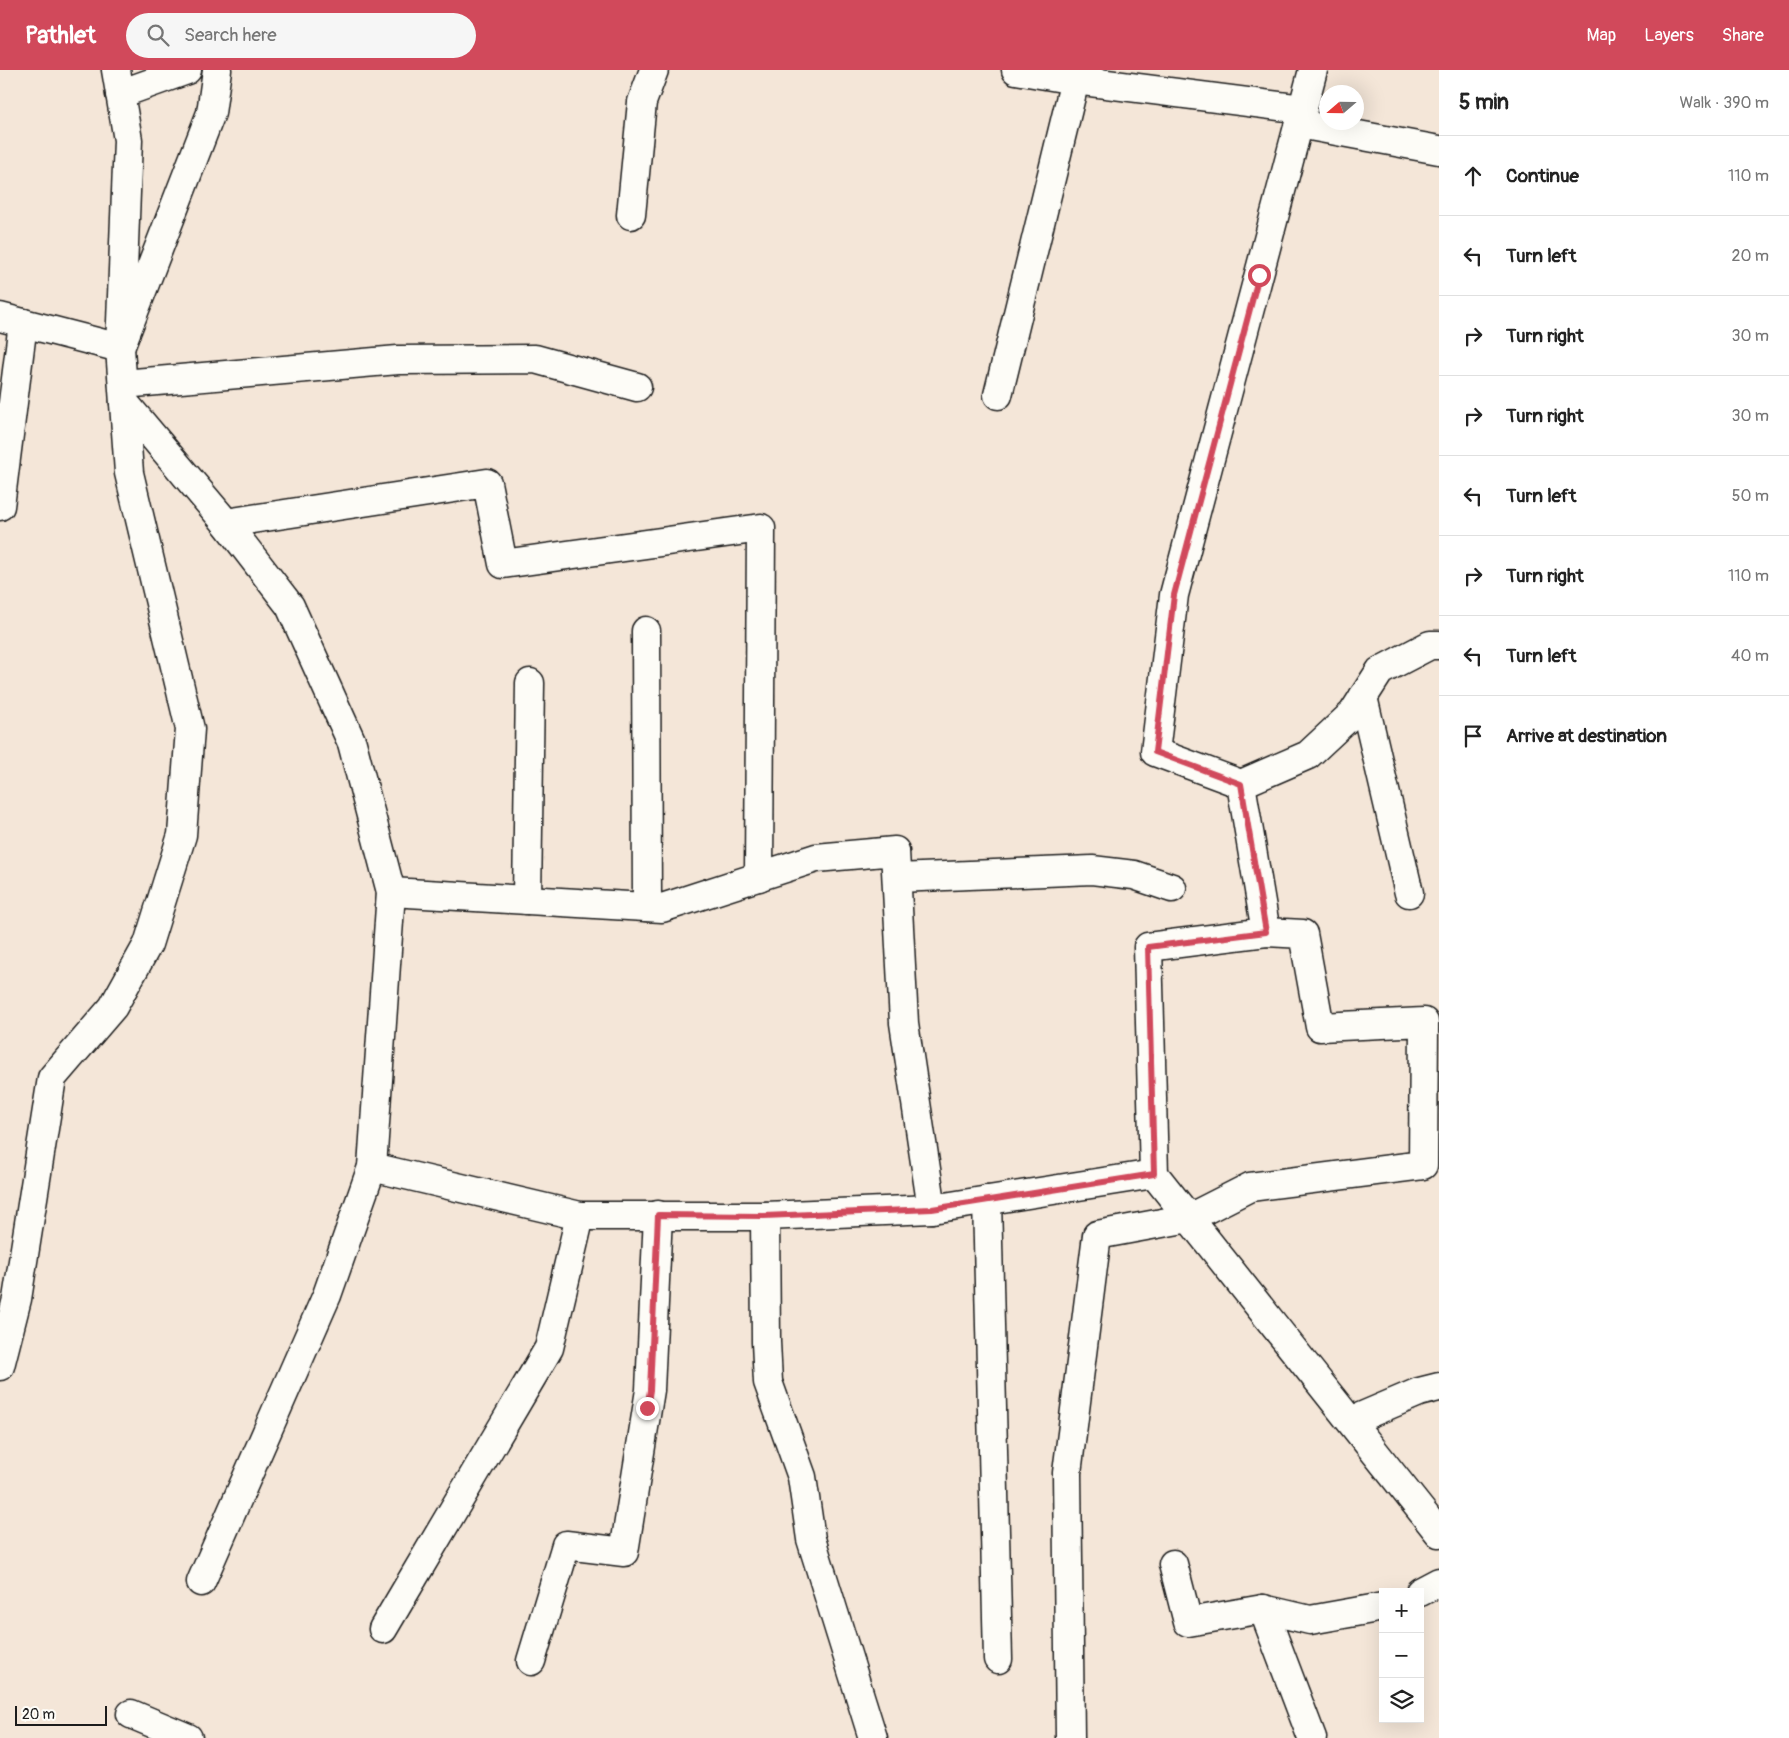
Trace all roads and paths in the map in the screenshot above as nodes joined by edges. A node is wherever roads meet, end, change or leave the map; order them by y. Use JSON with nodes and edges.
{"nodes":[{"id":1,"x":187,"y":70,"type":"edge"},
{"id":2,"x":217,"y":70,"type":"edge"},
{"id":3,"x":654,"y":70,"type":"edge"},
{"id":4,"x":1016,"y":70,"type":"edge"},
{"id":5,"x":1313,"y":70,"type":"edge"},
{"id":6,"x":1075,"y":80,"type":"junction"},
{"id":7,"x":118,"y":82,"type":"edge"},
{"id":8,"x":1301,"y":116,"type":"junction"},
{"id":9,"x":1439,"y":150,"type":"edge"},
{"id":10,"x":631,"y":214,"type":"dead end"},
{"id":11,"x":12,"y":320,"type":"edge"},
{"id":12,"x":120,"y":348,"type":"junction"},
{"id":13,"x":637,"y":387,"type":"dead end"},
{"id":14,"x":123,"y":393,"type":"junction"},
{"id":15,"x":998,"y":395,"type":"dead end"},
{"id":16,"x":0,"y":506,"type":"edge"},
{"id":17,"x":226,"y":523,"type":"junction"},
{"id":18,"x":646,"y":631,"type":"dead end"},
{"id":19,"x":1439,"y":645,"type":"edge"},
{"id":20,"x":530,"y":683,"type":"dead end"},
{"id":21,"x":1363,"y":697,"type":"junction"},
{"id":22,"x":1241,"y":784,"type":"junction"},
{"id":23,"x":759,"y":877,"type":"junction"},
{"id":24,"x":897,"y":878,"type":"junction"},
{"id":25,"x":1172,"y":888,"type":"dead end"},
{"id":26,"x":391,"y":892,"type":"junction"},
{"id":27,"x":1409,"y":893,"type":"dead end"},
{"id":28,"x":527,"y":900,"type":"junction"},
{"id":29,"x":647,"y":907,"type":"junction"},
{"id":30,"x":1266,"y":932,"type":"junction"},
{"id":31,"x":372,"y":1167,"type":"junction"},
{"id":32,"x":1154,"y":1174,"type":"junction"},
{"id":33,"x":987,"y":1200,"type":"junction"},
{"id":34,"x":932,"y":1209,"type":"junction"},
{"id":35,"x":658,"y":1215,"type":"junction"},
{"id":36,"x":580,"y":1216,"type":"junction"},
{"id":37,"x":764,"y":1216,"type":"junction"},
{"id":38,"x":1189,"y":1218,"type":"junction"},
{"id":39,"x":0,"y":1366,"type":"edge"},
{"id":40,"x":1439,"y":1387,"type":"edge"},
{"id":41,"x":1351,"y":1421,"type":"junction"},
{"id":42,"x":1439,"y":1533,"type":"edge"},
{"id":43,"x":1173,"y":1564,"type":"dead end"},
{"id":44,"x":201,"y":1582,"type":"dead end"},
{"id":45,"x":1439,"y":1582,"type":"edge"},
{"id":46,"x":1424,"y":1590,"type":"edge"},
{"id":47,"x":1263,"y":1609,"type":"junction"},
{"id":48,"x":1379,"y":1609,"type":"edge"},
{"id":49,"x":383,"y":1629,"type":"dead end"},
{"id":50,"x":998,"y":1659,"type":"dead end"},
{"id":51,"x":531,"y":1661,"type":"dead end"},
{"id":52,"x":131,"y":1714,"type":"dead end"},
{"id":53,"x":188,"y":1738,"type":"edge"},
{"id":54,"x":873,"y":1738,"type":"edge"},
{"id":55,"x":1070,"y":1738,"type":"edge"},
{"id":56,"x":1312,"y":1738,"type":"edge"}],
"edges":[{"from":1,"to":7,"type":"street"},
{"from":2,"to":12,"type":"street"},
{"from":3,"to":10,"type":"street"},
{"from":4,"to":6,"type":"street"},
{"from":5,"to":8,"type":"street"},
{"from":6,"to":8,"type":"street"},
{"from":6,"to":15,"type":"street"},
{"from":7,"to":12,"type":"street"},
{"from":8,"to":9,"type":"street"},
{"from":8,"to":22,"type":"street"},
{"from":11,"to":12,"type":"street"},
{"from":11,"to":16,"type":"street"},
{"from":12,"to":14,"type":"street"},
{"from":13,"to":14,"type":"street"},
{"from":14,"to":17,"type":"street"},
{"from":14,"to":39,"type":"street"},
{"from":17,"to":23,"type":"street"},
{"from":17,"to":26,"type":"street"},
{"from":18,"to":29,"type":"street"},
{"from":19,"to":21,"type":"street"},
{"from":20,"to":28,"type":"street"},
{"from":21,"to":22,"type":"street"},
{"from":21,"to":27,"type":"street"},
{"from":22,"to":30,"type":"street"},
{"from":23,"to":24,"type":"street"},
{"from":23,"to":29,"type":"street"},
{"from":24,"to":25,"type":"street"},
{"from":24,"to":34,"type":"street"},
{"from":26,"to":28,"type":"street"},
{"from":26,"to":31,"type":"street"},
{"from":28,"to":29,"type":"street"},
{"from":30,"to":32,"type":"street"},
{"from":30,"to":38,"type":"street"},
{"from":31,"to":36,"type":"street"},
{"from":31,"to":44,"type":"street"},
{"from":32,"to":33,"type":"street"},
{"from":32,"to":38,"type":"street"},
{"from":33,"to":34,"type":"street"},
{"from":33,"to":50,"type":"street"},
{"from":34,"to":37,"type":"street"},
{"from":35,"to":36,"type":"street"},
{"from":35,"to":37,"type":"street"},
{"from":35,"to":51,"type":"street"},
{"from":36,"to":49,"type":"street"},
{"from":37,"to":54,"type":"street"},
{"from":38,"to":41,"type":"street"},
{"from":38,"to":55,"type":"street"},
{"from":40,"to":41,"type":"street"},
{"from":41,"to":42,"type":"street"},
{"from":43,"to":47,"type":"street"},
{"from":45,"to":46,"type":"street"},
{"from":47,"to":48,"type":"street"},
{"from":47,"to":56,"type":"street"},
{"from":52,"to":53,"type":"street"}]}
